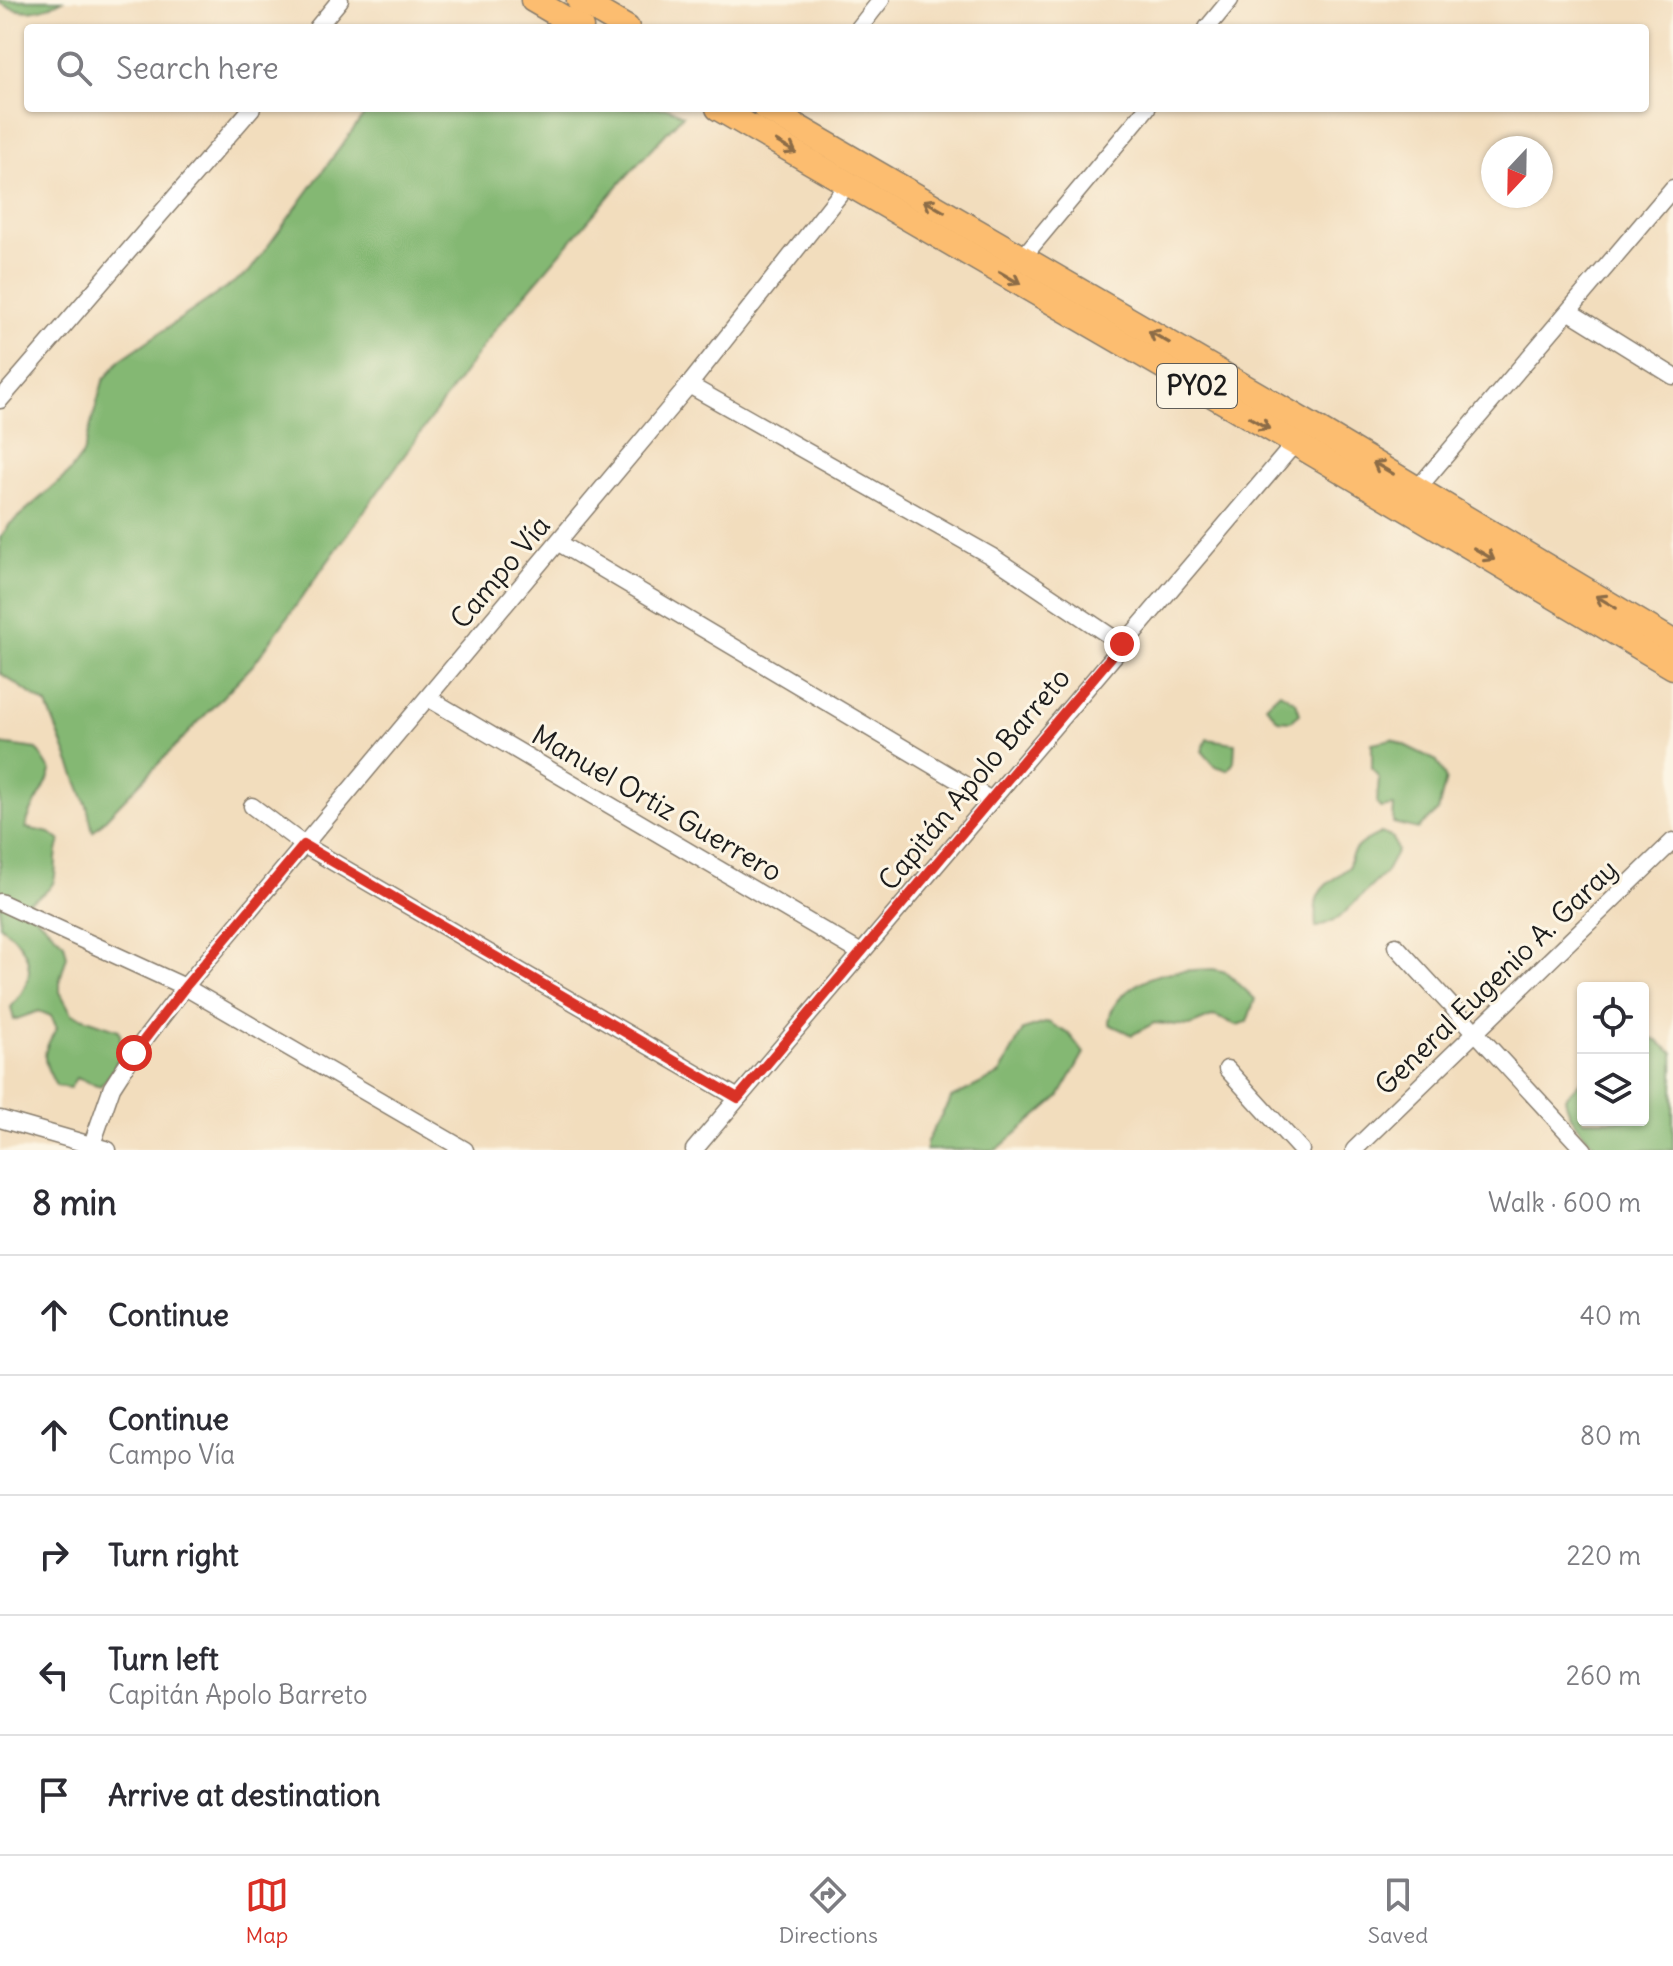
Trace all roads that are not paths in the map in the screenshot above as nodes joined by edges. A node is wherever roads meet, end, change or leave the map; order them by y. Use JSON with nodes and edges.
{"nodes":[{"id":1,"x":340,"y":0,"type":"edge"},
{"id":2,"x":533,"y":0,"type":"edge"},
{"id":3,"x":579,"y":0,"type":"edge"},
{"id":4,"x":881,"y":0,"type":"edge"},
{"id":5,"x":1230,"y":0,"type":"edge"},
{"id":6,"x":320,"y":24,"type":"edge"},
{"id":7,"x":574,"y":24,"type":"edge"},
{"id":8,"x":620,"y":24,"type":"edge"},
{"id":9,"x":862,"y":24,"type":"edge"},
{"id":10,"x":1210,"y":24,"type":"edge"},
{"id":11,"x":249,"y":112,"type":"edge"},
{"id":12,"x":725,"y":112,"type":"edge"},
{"id":13,"x":782,"y":112,"type":"edge"},
{"id":14,"x":1144,"y":112,"type":"edge"},
{"id":15,"x":848,"y":184,"type":"junction"},
{"id":16,"x":1673,"y":188,"type":"edge"},
{"id":17,"x":1022,"y":258,"type":"junction"},
{"id":18,"x":1570,"y":312,"type":"junction"},
{"id":19,"x":1673,"y":376,"type":"edge"},
{"id":20,"x":689,"y":385,"type":"junction"},
{"id":21,"x":0,"y":400,"type":"edge"},
{"id":22,"x":1295,"y":443,"type":"junction"},
{"id":23,"x":1418,"y":488,"type":"junction"},
{"id":24,"x":559,"y":543,"type":"junction"},
{"id":25,"x":1673,"y":642,"type":"edge"},
{"id":26,"x":1122,"y":644,"type":"junction"},
{"id":27,"x":1673,"y":667,"type":"edge"},
{"id":28,"x":428,"y":698,"type":"junction"},
{"id":29,"x":991,"y":800,"type":"junction"},
{"id":30,"x":252,"y":806,"type":"dead end"},
{"id":31,"x":1673,"y":841,"type":"edge"},
{"id":32,"x":304,"y":845,"type":"junction"},
{"id":33,"x":0,"y":902,"type":"edge"},
{"id":34,"x":1396,"y":946,"type":"dead end"},
{"id":35,"x":861,"y":953,"type":"junction"},
{"id":36,"x":185,"y":987,"type":"junction"},
{"id":37,"x":1475,"y":1034,"type":"junction"},
{"id":38,"x":1227,"y":1069,"type":"dead end"},
{"id":39,"x":738,"y":1098,"type":"junction"},
{"id":40,"x":0,"y":1119,"type":"edge"},
{"id":41,"x":96,"y":1148,"type":"edge"},
{"id":42,"x":465,"y":1150,"type":"edge"},
{"id":43,"x":694,"y":1150,"type":"edge"},
{"id":44,"x":1301,"y":1150,"type":"edge"},
{"id":45,"x":1354,"y":1150,"type":"edge"},
{"id":46,"x":1584,"y":1150,"type":"edge"}],
"edges":[{"from":1,"to":6,"type":"street"},
{"from":2,"to":7,"type":"highway"},
{"from":3,"to":8,"type":"highway"},
{"from":4,"to":9,"type":"street"},
{"from":5,"to":10,"type":"street"},
{"from":11,"to":21,"type":"street"},
{"from":12,"to":15,"type":"highway","number":"PY02","one_way":true},
{"from":17,"to":13,"type":"highway","number":"PY02","one_way":true},
{"from":14,"to":17,"type":"street"},
{"from":15,"to":20,"type":"street","name":"Campo Vía"},
{"from":15,"to":22,"type":"highway","number":"PY02","one_way":true},
{"from":16,"to":18,"type":"street"},
{"from":23,"to":17,"type":"highway","number":"PY02","one_way":true},
{"from":18,"to":19,"type":"street"},
{"from":18,"to":23,"type":"street"},
{"from":20,"to":24,"type":"street","name":"Campo Vía"},
{"from":20,"to":26,"type":"street"},
{"from":22,"to":26,"type":"street","name":"Capitán Apolo Barreto"},
{"from":22,"to":27,"type":"highway","number":"PY02","one_way":true},
{"from":25,"to":23,"type":"highway","number":"PY02","one_way":true},
{"from":24,"to":28,"type":"street","name":"Campo Vía"},
{"from":24,"to":29,"type":"street"},
{"from":26,"to":29,"type":"street","name":"Capitán Apolo Barreto"},
{"from":28,"to":32,"type":"street","name":"Campo Vía"},
{"from":28,"to":35,"type":"street","name":"Manuel Ortiz Guerrero"},
{"from":29,"to":35,"type":"street","name":"Capitán Apolo Barreto"},
{"from":30,"to":32,"type":"street"},
{"from":31,"to":37,"type":"street","name":"General Eugenio A. Garay"},
{"from":32,"to":36,"type":"street","name":"Campo Vía"},
{"from":32,"to":39,"type":"street"},
{"from":33,"to":36,"type":"street"},
{"from":34,"to":37,"type":"street"},
{"from":35,"to":39,"type":"street","name":"Capitán Apolo Barreto"},
{"from":36,"to":41,"type":"street","name":"Campo Vía"},
{"from":36,"to":42,"type":"street"},
{"from":37,"to":45,"type":"street","name":"General Eugenio A. Garay"},
{"from":37,"to":46,"type":"street"},
{"from":38,"to":44,"type":"street"},
{"from":39,"to":43,"type":"street","name":"Capitán Apolo Barreto"},
{"from":40,"to":41,"type":"street"}]}
